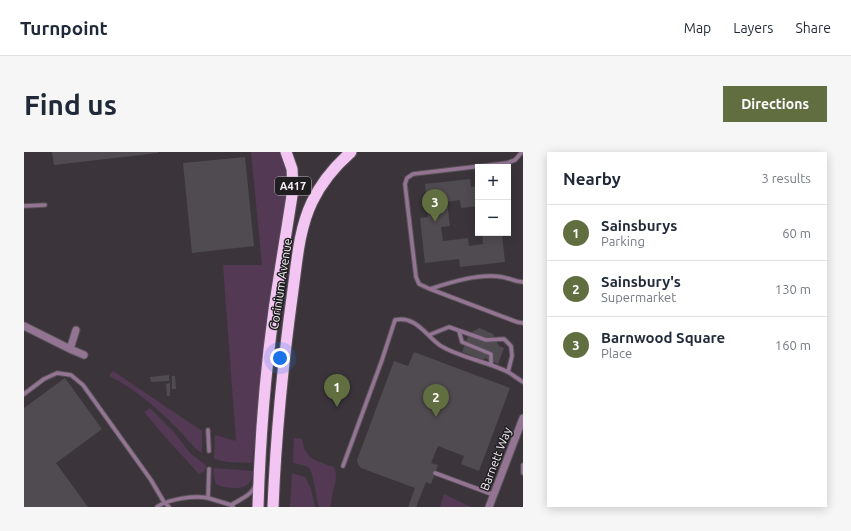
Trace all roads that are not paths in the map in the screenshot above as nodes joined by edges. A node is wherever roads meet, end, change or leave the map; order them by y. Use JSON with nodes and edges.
{"nodes":[{"id":1,"x":286,"y":152,"type":"edge"},
{"id":2,"x":351,"y":152,"type":"edge"},
{"id":3,"x":522,"y":152,"type":"edge"},
{"id":4,"x":45,"y":205,"type":"dead end"},
{"id":5,"x":24,"y":206,"type":"edge"},
{"id":6,"x":523,"y":282,"type":"edge"},
{"id":7,"x":430,"y":289,"type":"junction"},
{"id":8,"x":523,"y":323,"type":"edge"},
{"id":9,"x":24,"y":326,"type":"edge"},
{"id":10,"x":76,"y":330,"type":"dead end"},
{"id":11,"x":459,"y":331,"type":"junction"},
{"id":12,"x":429,"y":335,"type":"junction"},
{"id":13,"x":70,"y":349,"type":"junction"},
{"id":14,"x":84,"y":355,"type":"dead end"},
{"id":15,"x":491,"y":365,"type":"junction"},
{"id":16,"x":508,"y":372,"type":"junction"},
{"id":17,"x":523,"y":382,"type":"edge"},
{"id":18,"x":24,"y":394,"type":"edge"},
{"id":19,"x":523,"y":418,"type":"edge"},
{"id":20,"x":208,"y":430,"type":"dead end"},
{"id":21,"x":209,"y":451,"type":"dead end"},
{"id":22,"x":523,"y":465,"type":"edge"},
{"id":23,"x":343,"y":466,"type":"dead end"},
{"id":24,"x":209,"y":469,"type":"dead end"},
{"id":25,"x":435,"y":473,"type":"dead end"},
{"id":26,"x":523,"y":473,"type":"edge"},
{"id":27,"x":259,"y":475,"type":"junction"},
{"id":28,"x":494,"y":495,"type":"junction"},
{"id":29,"x":208,"y":498,"type":"junction"},
{"id":30,"x":164,"y":502,"type":"junction"},
{"id":31,"x":232,"y":506,"type":"edge"},
{"id":32,"x":157,"y":507,"type":"edge"},
{"id":33,"x":169,"y":507,"type":"edge"},
{"id":34,"x":258,"y":507,"type":"edge"},
{"id":35,"x":273,"y":507,"type":"edge"},
{"id":36,"x":489,"y":507,"type":"edge"}],
"edges":[{"from":1,"to":27,"type":"highway","name":"Corinium Avenue","number":"A417"},
{"from":2,"to":35,"type":"highway","name":"Corinium Avenue","number":"A417"},
{"from":3,"to":7,"type":"lane"},
{"from":4,"to":5,"type":"lane"},
{"from":6,"to":7,"type":"lane"},
{"from":7,"to":8,"type":"lane"},
{"from":9,"to":13,"type":"street"},
{"from":10,"to":13,"type":"street"},
{"from":11,"to":12,"type":"lane"},
{"from":11,"to":15,"type":"lane"},
{"from":11,"to":16,"type":"lane"},
{"from":12,"to":15,"type":"lane"},
{"from":12,"to":23,"type":"lane"},
{"from":13,"to":14,"type":"street"},
{"from":15,"to":16,"type":"lane"},
{"from":16,"to":17,"type":"lane"},
{"from":18,"to":30,"type":"lane"},
{"from":19,"to":28,"type":"street","name":"Barnett Way"},
{"from":20,"to":21,"type":"lane"},
{"from":22,"to":26,"type":"lane"},
{"from":24,"to":29,"type":"lane"},
{"from":25,"to":28,"type":"lane"},
{"from":27,"to":31,"type":"lane"},
{"from":27,"to":34,"type":"highway","name":"Corinium Avenue","number":"A417"},
{"from":28,"to":36,"type":"street","name":"Barnett Way"},
{"from":29,"to":30,"type":"lane"},
{"from":29,"to":31,"type":"lane"},
{"from":30,"to":32,"type":"lane"},
{"from":30,"to":33,"type":"lane"}]}
